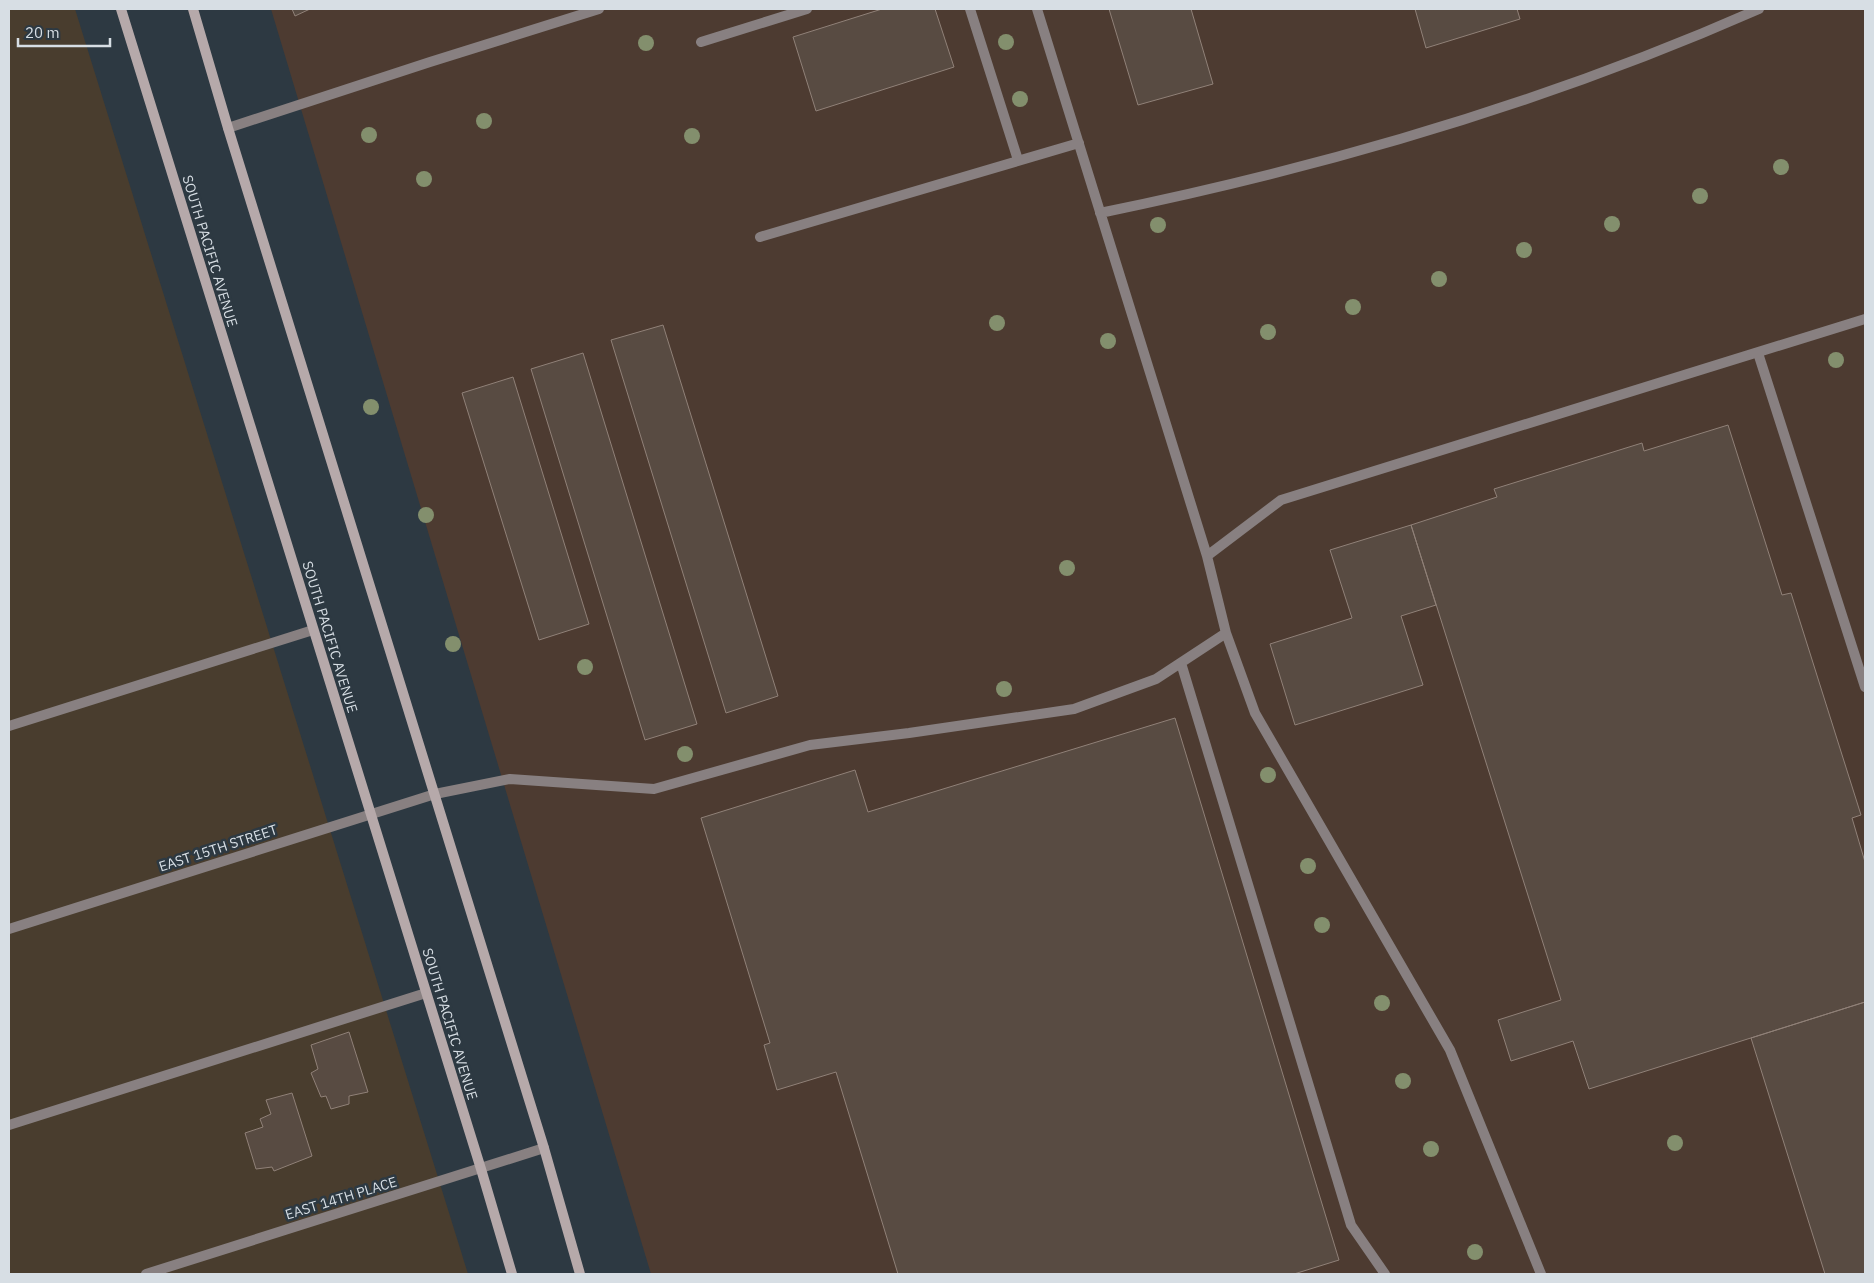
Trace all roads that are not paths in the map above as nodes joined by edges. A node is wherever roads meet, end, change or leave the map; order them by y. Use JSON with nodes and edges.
{"nodes":[{"id":1,"x":121,"y":9,"type":"edge"},
{"id":2,"x":193,"y":9,"type":"edge"},
{"id":3,"x":599,"y":9,"type":"edge"},
{"id":4,"x":807,"y":9,"type":"edge"},
{"id":5,"x":970,"y":9,"type":"edge"},
{"id":6,"x":1037,"y":9,"type":"edge"},
{"id":7,"x":1759,"y":9,"type":"edge"},
{"id":8,"x":701,"y":42,"type":"dead end"},
{"id":9,"x":228,"y":128,"type":"junction"},
{"id":10,"x":1079,"y":143,"type":"junction"},
{"id":11,"x":1018,"y":160,"type":"junction"},
{"id":12,"x":1100,"y":213,"type":"junction"},
{"id":13,"x":760,"y":238,"type":"dead end"},
{"id":14,"x":1865,"y":319,"type":"edge"},
{"id":15,"x":1758,"y":352,"type":"junction"},
{"id":16,"x":1207,"y":556,"type":"junction"},
{"id":17,"x":313,"y":630,"type":"junction"},
{"id":18,"x":1226,"y":633,"type":"junction"},
{"id":19,"x":1180,"y":663,"type":"junction"},
{"id":20,"x":1865,"y":687,"type":"edge"},
{"id":21,"x":9,"y":726,"type":"edge"},
{"id":22,"x":435,"y":794,"type":"junction"},
{"id":23,"x":370,"y":814,"type":"junction"},
{"id":24,"x":9,"y":928,"type":"edge"},
{"id":25,"x":426,"y":993,"type":"junction"},
{"id":26,"x":9,"y":1125,"type":"edge"},
{"id":27,"x":544,"y":1148,"type":"junction"},
{"id":28,"x":481,"y":1169,"type":"junction"},
{"id":29,"x":146,"y":1274,"type":"edge"},
{"id":30,"x":512,"y":1274,"type":"edge"},
{"id":31,"x":580,"y":1274,"type":"edge"},
{"id":32,"x":1386,"y":1274,"type":"edge"},
{"id":33,"x":1541,"y":1274,"type":"edge"}],
"edges":[{"from":1,"to":17,"type":"street","name":"SOUTH PACIFIC AVENUE"},
{"from":2,"to":9,"type":"street"},
{"from":3,"to":9,"type":"street"},
{"from":4,"to":8,"type":"street"},
{"from":5,"to":11,"type":"street"},
{"from":6,"to":10,"type":"street"},
{"from":7,"to":12,"type":"street"},
{"from":9,"to":22,"type":"street"},
{"from":10,"to":11,"type":"street"},
{"from":10,"to":12,"type":"street"},
{"from":11,"to":13,"type":"street"},
{"from":12,"to":16,"type":"street"},
{"from":14,"to":15,"type":"street"},
{"from":15,"to":16,"type":"street"},
{"from":15,"to":20,"type":"street"},
{"from":16,"to":18,"type":"street"},
{"from":17,"to":21,"type":"street"},
{"from":17,"to":23,"type":"street","name":"SOUTH PACIFIC AVENUE"},
{"from":18,"to":19,"type":"street","name":"EAST 15TH STREET"},
{"from":18,"to":33,"type":"street"},
{"from":19,"to":22,"type":"street","name":"EAST 15TH STREET"},
{"from":19,"to":32,"type":"street"},
{"from":22,"to":23,"type":"street","name":"EAST 15TH STREET"},
{"from":22,"to":27,"type":"street"},
{"from":23,"to":24,"type":"street","name":"EAST 15TH STREET"},
{"from":23,"to":25,"type":"street","name":"SOUTH PACIFIC AVENUE"},
{"from":25,"to":26,"type":"street"},
{"from":25,"to":28,"type":"street","name":"SOUTH PACIFIC AVENUE"},
{"from":27,"to":28,"type":"street","name":"EAST 14TH PLACE"},
{"from":27,"to":31,"type":"street"},
{"from":28,"to":29,"type":"street","name":"EAST 14TH PLACE"},
{"from":28,"to":30,"type":"street","name":"SOUTH PACIFIC AVENUE"}]}
